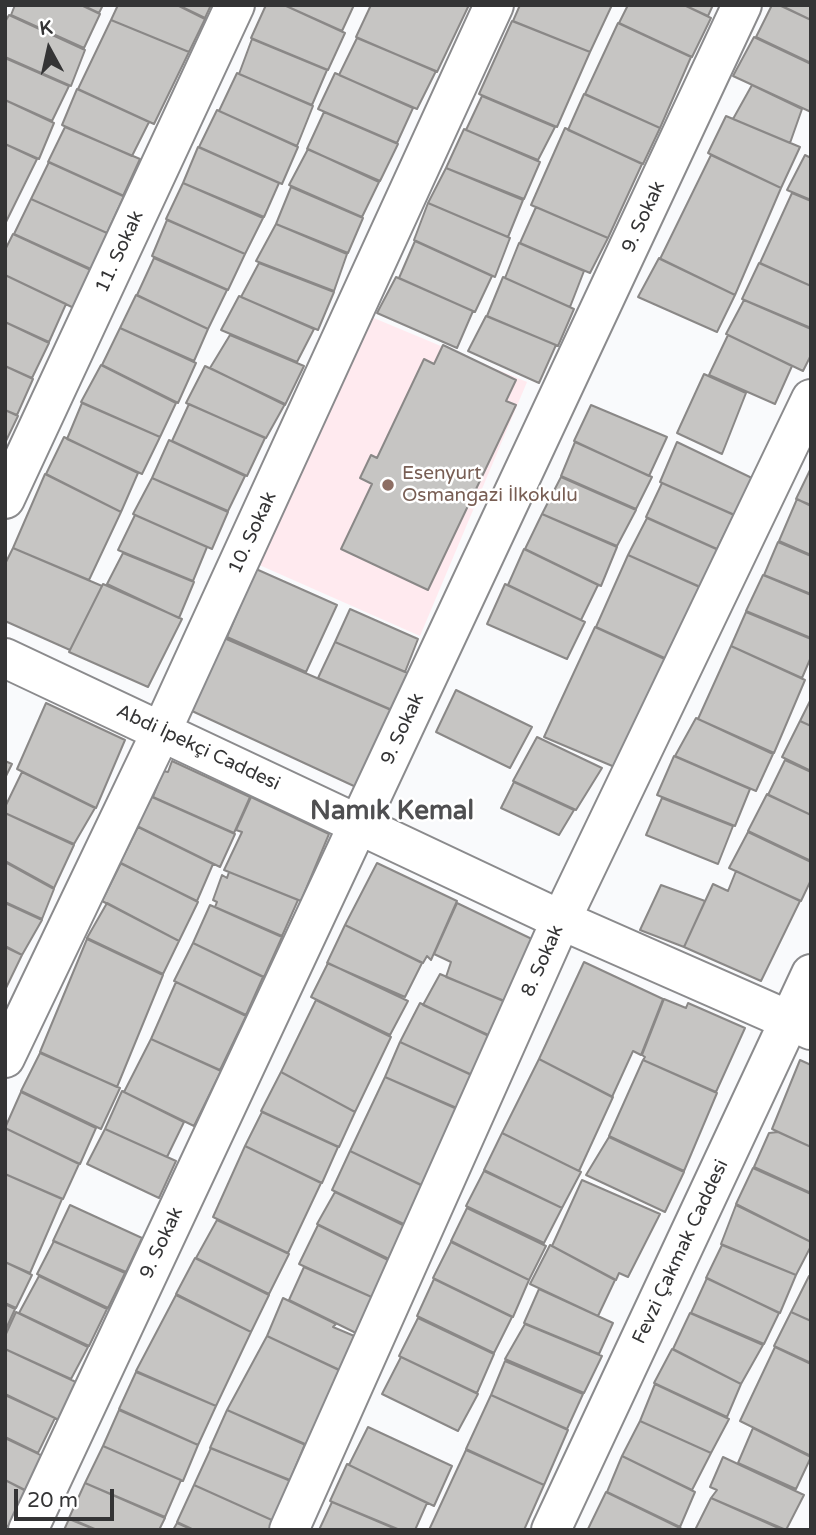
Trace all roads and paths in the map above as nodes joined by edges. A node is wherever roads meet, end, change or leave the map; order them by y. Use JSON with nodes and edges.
{"nodes":[{"id":1,"x":235,"y":5,"type":"edge"},
{"id":2,"x":494,"y":5,"type":"edge"},
{"id":3,"x":742,"y":5,"type":"edge"},
{"id":4,"x":811,"y":399,"type":"edge"},
{"id":5,"x":5,"y":499,"type":"edge"},
{"id":6,"x":5,"y":658,"type":"edge"},
{"id":7,"x":162,"y":730,"type":"junction"},
{"id":8,"x":358,"y":824,"type":"junction"},
{"id":9,"x":561,"y":920,"type":"junction"},
{"id":10,"x":811,"y":974,"type":"edge"},
{"id":11,"x":800,"y":1026,"type":"edge"},
{"id":12,"x":5,"y":1058,"type":"edge"},
{"id":13,"x":27,"y":1530,"type":"edge"},
{"id":14,"x":289,"y":1530,"type":"edge"},
{"id":15,"x":551,"y":1530,"type":"edge"}],
"edges":[{"from":1,"to":5,"type":"street","name":"11. Sokak"},
{"from":2,"to":7,"type":"street","name":"10. Sokak"},
{"from":3,"to":8,"type":"street","name":"9. Sokak"},
{"from":4,"to":9,"type":"street","name":"8. Sokak"},
{"from":6,"to":7,"type":"street","name":"Abdi İpekçi Caddesi"},
{"from":7,"to":8,"type":"street","name":"Abdi İpekçi Caddesi"},
{"from":7,"to":12,"type":"street","name":"10. Sokak"},
{"from":8,"to":9,"type":"street","name":"Abdi İpekçi Caddesi"},
{"from":8,"to":13,"type":"street","name":"9. Sokak"},
{"from":9,"to":11,"type":"street","name":"Abdi İpekçi Caddesi"},
{"from":9,"to":14,"type":"street","name":"8. Sokak"},
{"from":10,"to":11,"type":"street","name":"Fevzi Çakmak Caddesi"},
{"from":11,"to":15,"type":"street","name":"Fevzi Çakmak Caddesi"}]}
